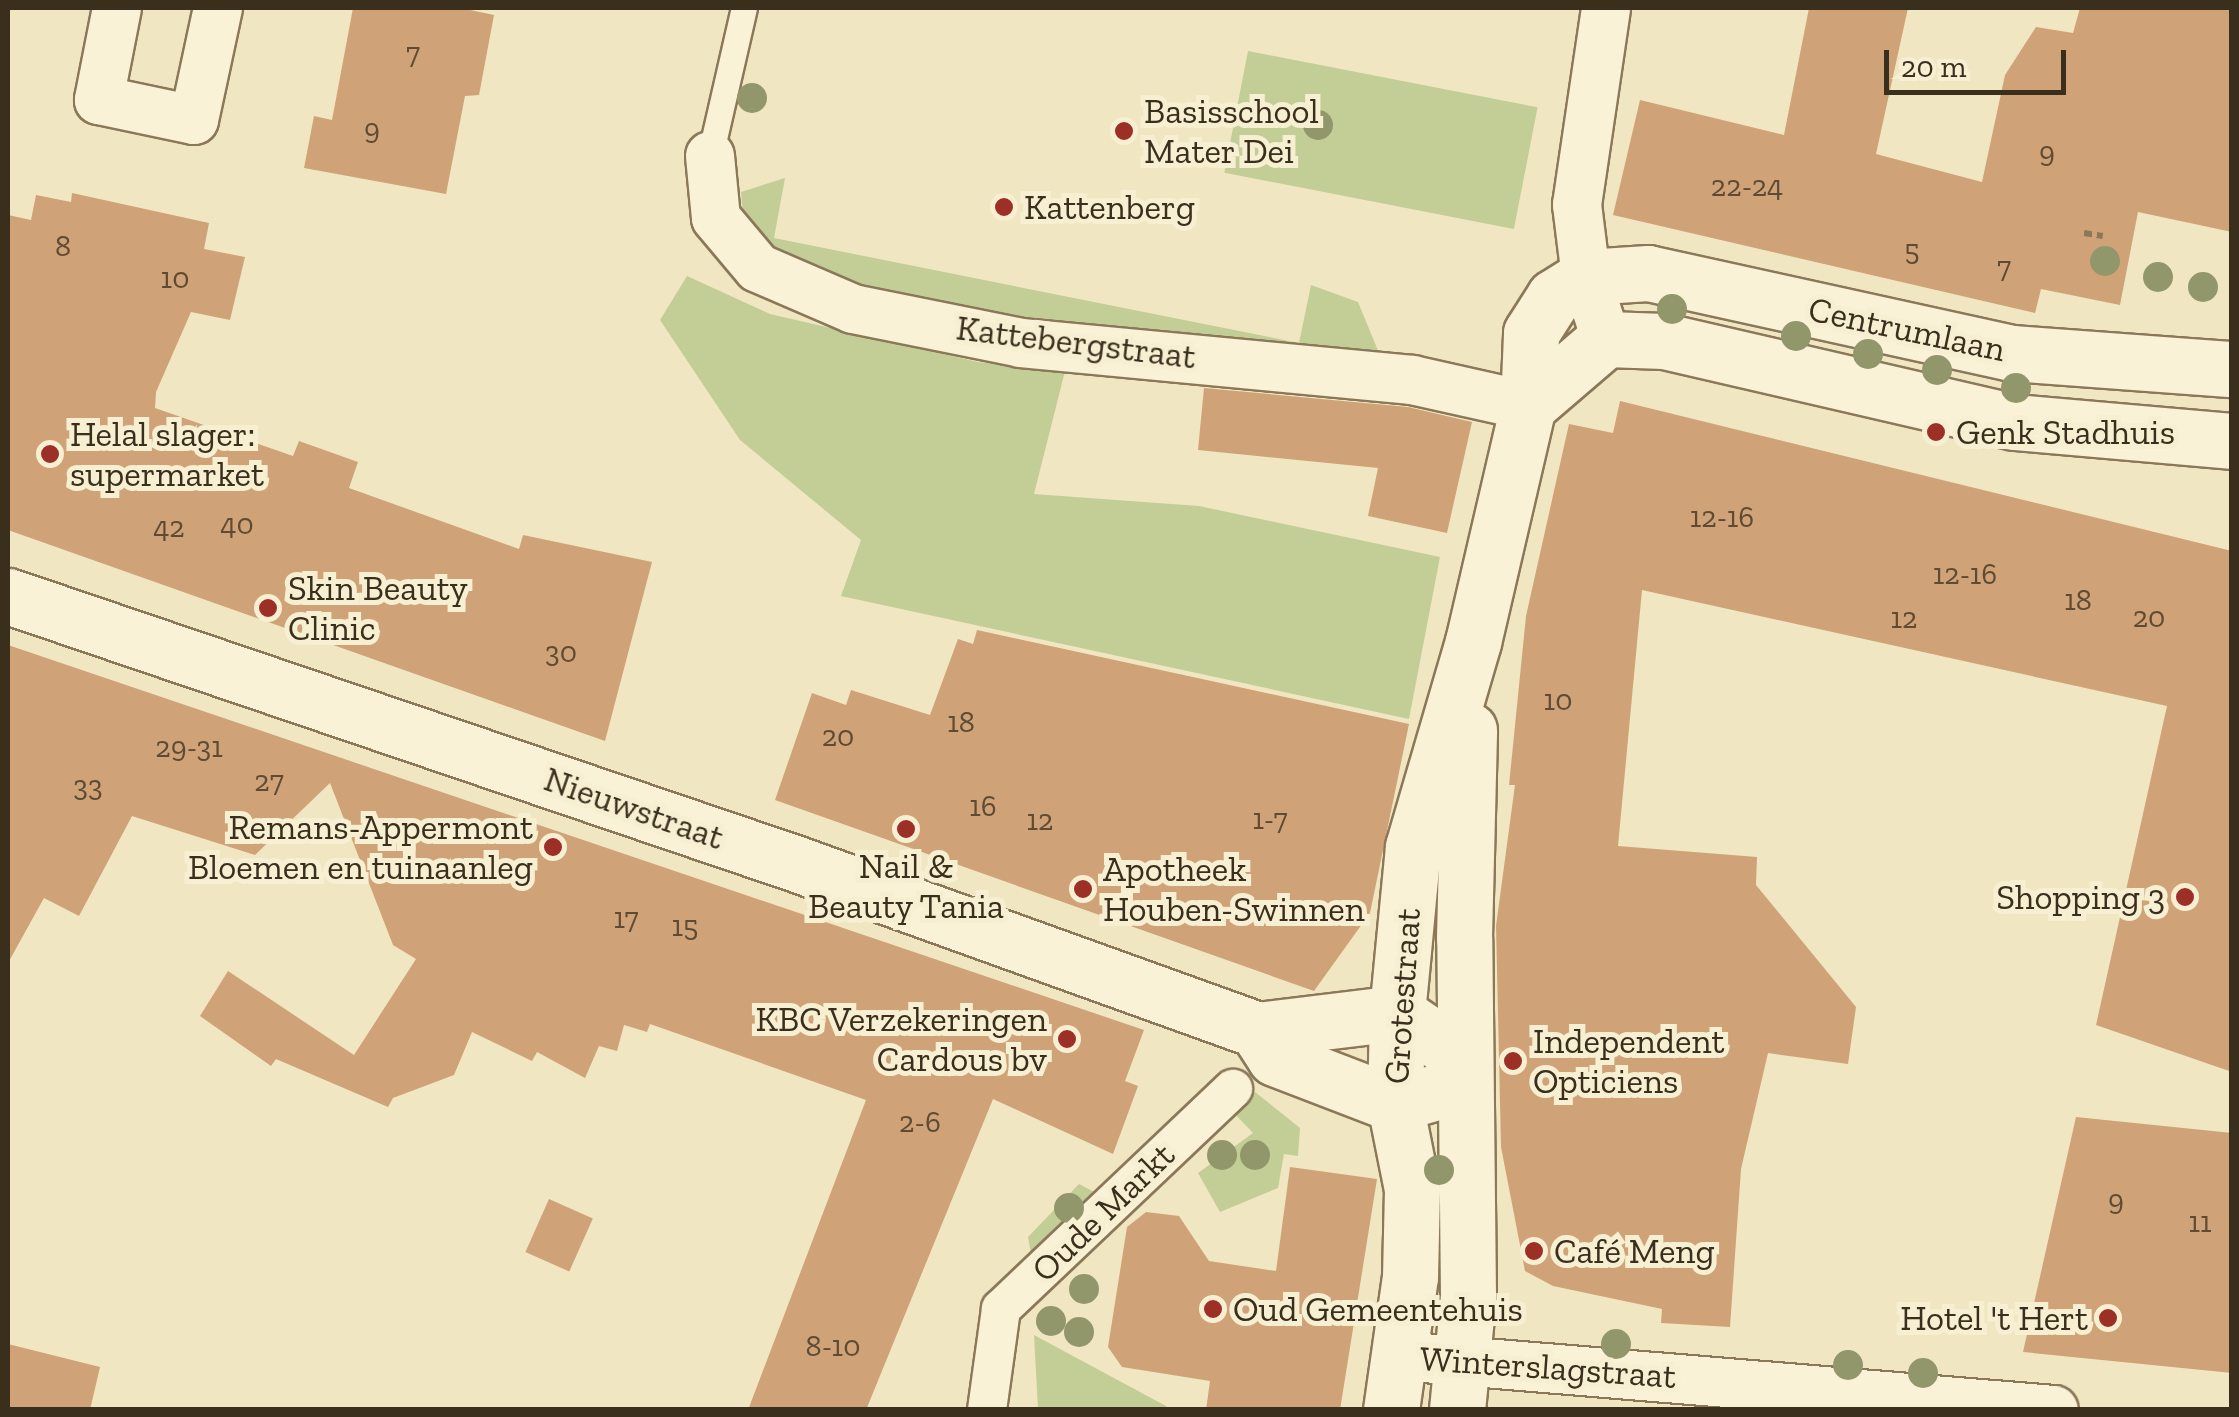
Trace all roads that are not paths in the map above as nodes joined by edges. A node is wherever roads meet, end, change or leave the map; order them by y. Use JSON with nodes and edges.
{"nodes":[{"id":1,"x":117,"y":8,"type":"edge"},
{"id":2,"x":218,"y":8,"type":"edge"},
{"id":3,"x":744,"y":8,"type":"edge"},
{"id":4,"x":1606,"y":8,"type":"edge"},
{"id":5,"x":710,"y":156,"type":"joint"},
{"id":6,"x":1586,"y":277,"type":"junction"},
{"id":7,"x":1606,"y":339,"type":"junction"},
{"id":8,"x":2232,"y":369,"type":"edge"},
{"id":9,"x":1528,"y":406,"type":"junction"},
{"id":10,"x":2232,"y":441,"type":"edge"},
{"id":11,"x":8,"y":596,"type":"edge"},
{"id":12,"x":1473,"y":642,"type":"junction"},
{"id":13,"x":1397,"y":1013,"type":"junction"},
{"id":14,"x":1245,"y":1061,"type":"junction"},
{"id":15,"x":1464,"y":1072,"type":"junction"},
{"id":16,"x":1395,"y":1104,"type":"junction"},
{"id":17,"x":1400,"y":1356,"type":"junction"},
{"id":18,"x":1459,"y":1385,"type":"edge"},
{"id":19,"x":987,"y":1410,"type":"edge"},
{"id":20,"x":1391,"y":1410,"type":"edge"},
{"id":21,"x":2054,"y":1410,"type":"edge"}],
"edges":[{"from":1,"to":2,"type":"street"},
{"from":3,"to":5,"type":"lane"},
{"from":4,"to":6,"type":"street"},
{"from":5,"to":9,"type":"street","name":"Kattebergstraat"},
{"from":6,"to":7,"type":"street"},
{"from":6,"to":8,"type":"main road","name":"Centrumlaan"},
{"from":6,"to":9,"type":"main road","name":"Grotestraat"},
{"from":7,"to":9,"type":"main road"},
{"from":7,"to":10,"type":"main road","name":"Centrumlaan"},
{"from":9,"to":12,"type":"main road","name":"Grotestraat"},
{"from":11,"to":14,"type":"main road","name":"Nieuwstraat"},
{"from":12,"to":13,"type":"main road","name":"Grotestraat"},
{"from":12,"to":15,"type":"main road","name":"Grotestraat"},
{"from":13,"to":14,"type":"main road","name":"Nieuwstraat"},
{"from":13,"to":15,"type":"main road"},
{"from":13,"to":16,"type":"main road","name":"Grotestraat"},
{"from":14,"to":16,"type":"main road","name":"Nieuwstraat"},
{"from":14,"to":19,"type":"street","name":"Oude Markt"},
{"from":15,"to":16,"type":"main road"},
{"from":15,"to":18,"type":"main road","name":"Grotestraat"},
{"from":16,"to":17,"type":"main road","name":"Grotestraat"},
{"from":17,"to":18,"type":"street","name":"Winterslagstraat"},
{"from":17,"to":20,"type":"main road","name":"Grotestraat"},
{"from":18,"to":21,"type":"street","name":"Winterslagstraat"}]}
